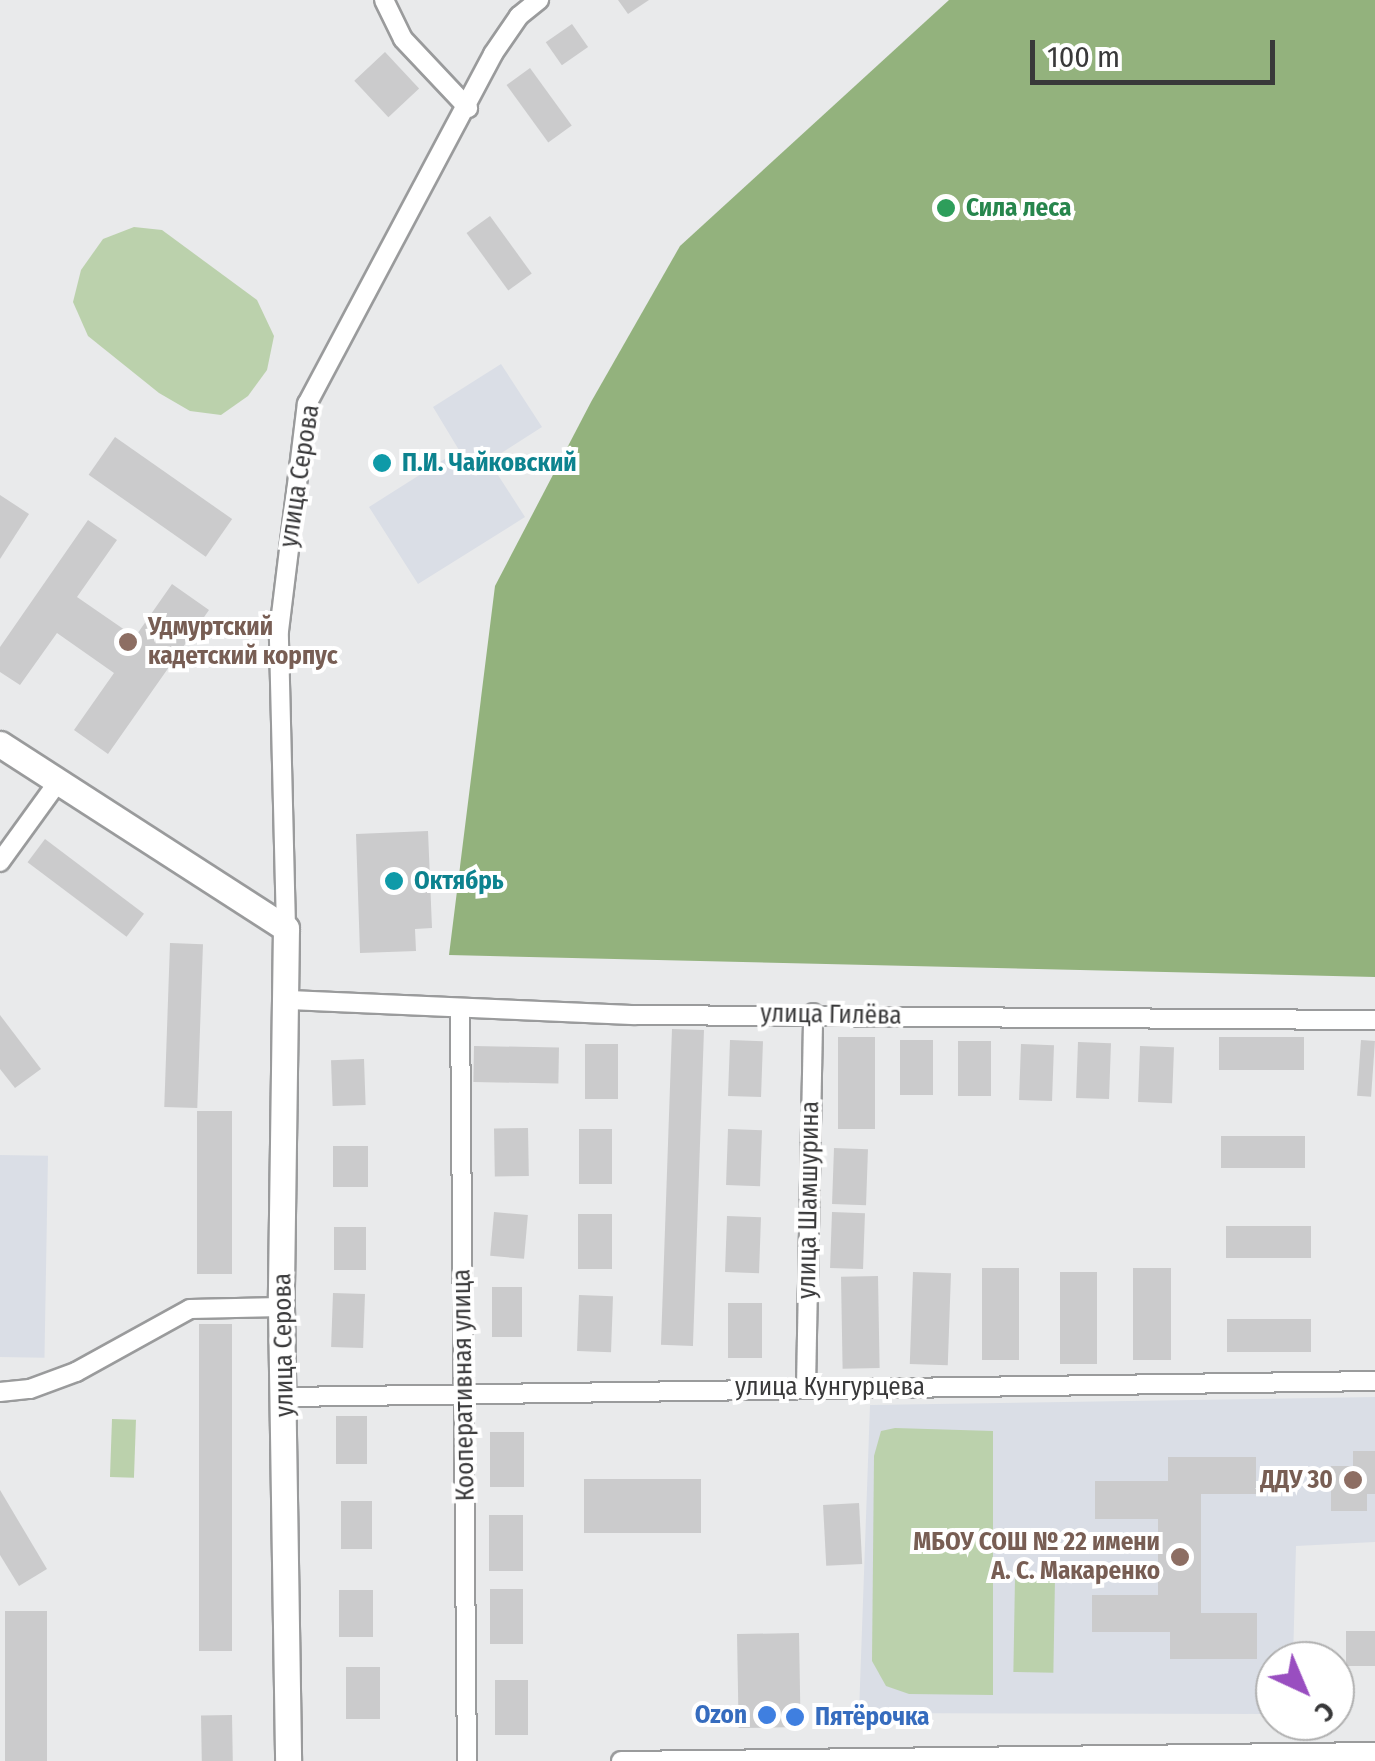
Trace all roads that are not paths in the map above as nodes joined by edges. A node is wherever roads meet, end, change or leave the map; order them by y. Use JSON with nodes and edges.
{"nodes":[{"id":1,"x":384,"y":0,"type":"edge"},
{"id":2,"x":539,"y":0,"type":"edge"},
{"id":3,"x":516,"y":8,"type":"edge"},
{"id":4,"x":468,"y":108,"type":"junction"},
{"id":5,"x":0,"y":744,"type":"edge"},
{"id":6,"x":58,"y":782,"type":"junction"},
{"id":7,"x":0,"y":862,"type":"edge"},
{"id":8,"x":286,"y":928,"type":"junction"},
{"id":9,"x":288,"y":1000,"type":"junction"},
{"id":10,"x":460,"y":1010,"type":"junction"},
{"id":11,"x":813,"y":1014,"type":"junction"},
{"id":12,"x":1375,"y":1020,"type":"edge"},
{"id":13,"x":281,"y":1307,"type":"junction"},
{"id":14,"x":1375,"y":1381,"type":"edge"},
{"id":15,"x":806,"y":1387,"type":"junction"},
{"id":16,"x":464,"y":1391,"type":"junction"},
{"id":17,"x":0,"y":1392,"type":"edge"},
{"id":18,"x":285,"y":1397,"type":"junction"},
{"id":19,"x":1375,"y":1752,"type":"edge"},
{"id":20,"x":288,"y":1761,"type":"edge"},
{"id":21,"x":468,"y":1761,"type":"edge"},
{"id":22,"x":621,"y":1761,"type":"edge"}],
"edges":[{"from":1,"to":4,"type":"street"},
{"from":2,"to":3,"type":"street"},
{"from":3,"to":4,"type":"street","name":"улица Серова"},
{"from":4,"to":8,"type":"street","name":"улица Серова"},
{"from":5,"to":6,"type":"main road"},
{"from":6,"to":7,"type":"street"},
{"from":6,"to":8,"type":"main road"},
{"from":8,"to":9,"type":"main road","name":"улица Серова"},
{"from":9,"to":10,"type":"street","name":"улица Гилёва"},
{"from":9,"to":13,"type":"main road","name":"улица Серова"},
{"from":10,"to":11,"type":"street","name":"улица Гилёва"},
{"from":10,"to":16,"type":"street","name":"Кооперативная улица"},
{"from":11,"to":12,"type":"street","name":"улица Гилёва"},
{"from":11,"to":15,"type":"street","name":"улица Шамшурина"},
{"from":13,"to":17,"type":"street"},
{"from":13,"to":18,"type":"main road","name":"улица Серова"},
{"from":14,"to":15,"type":"street","name":"улица Кунгурцева"},
{"from":15,"to":16,"type":"street","name":"улица Кунгурцева"},
{"from":16,"to":18,"type":"street","name":"улица Кунгурцева"},
{"from":16,"to":21,"type":"street","name":"Кооперативная улица"},
{"from":18,"to":20,"type":"main road","name":"улица Серова"},
{"from":19,"to":22,"type":"street"}]}
